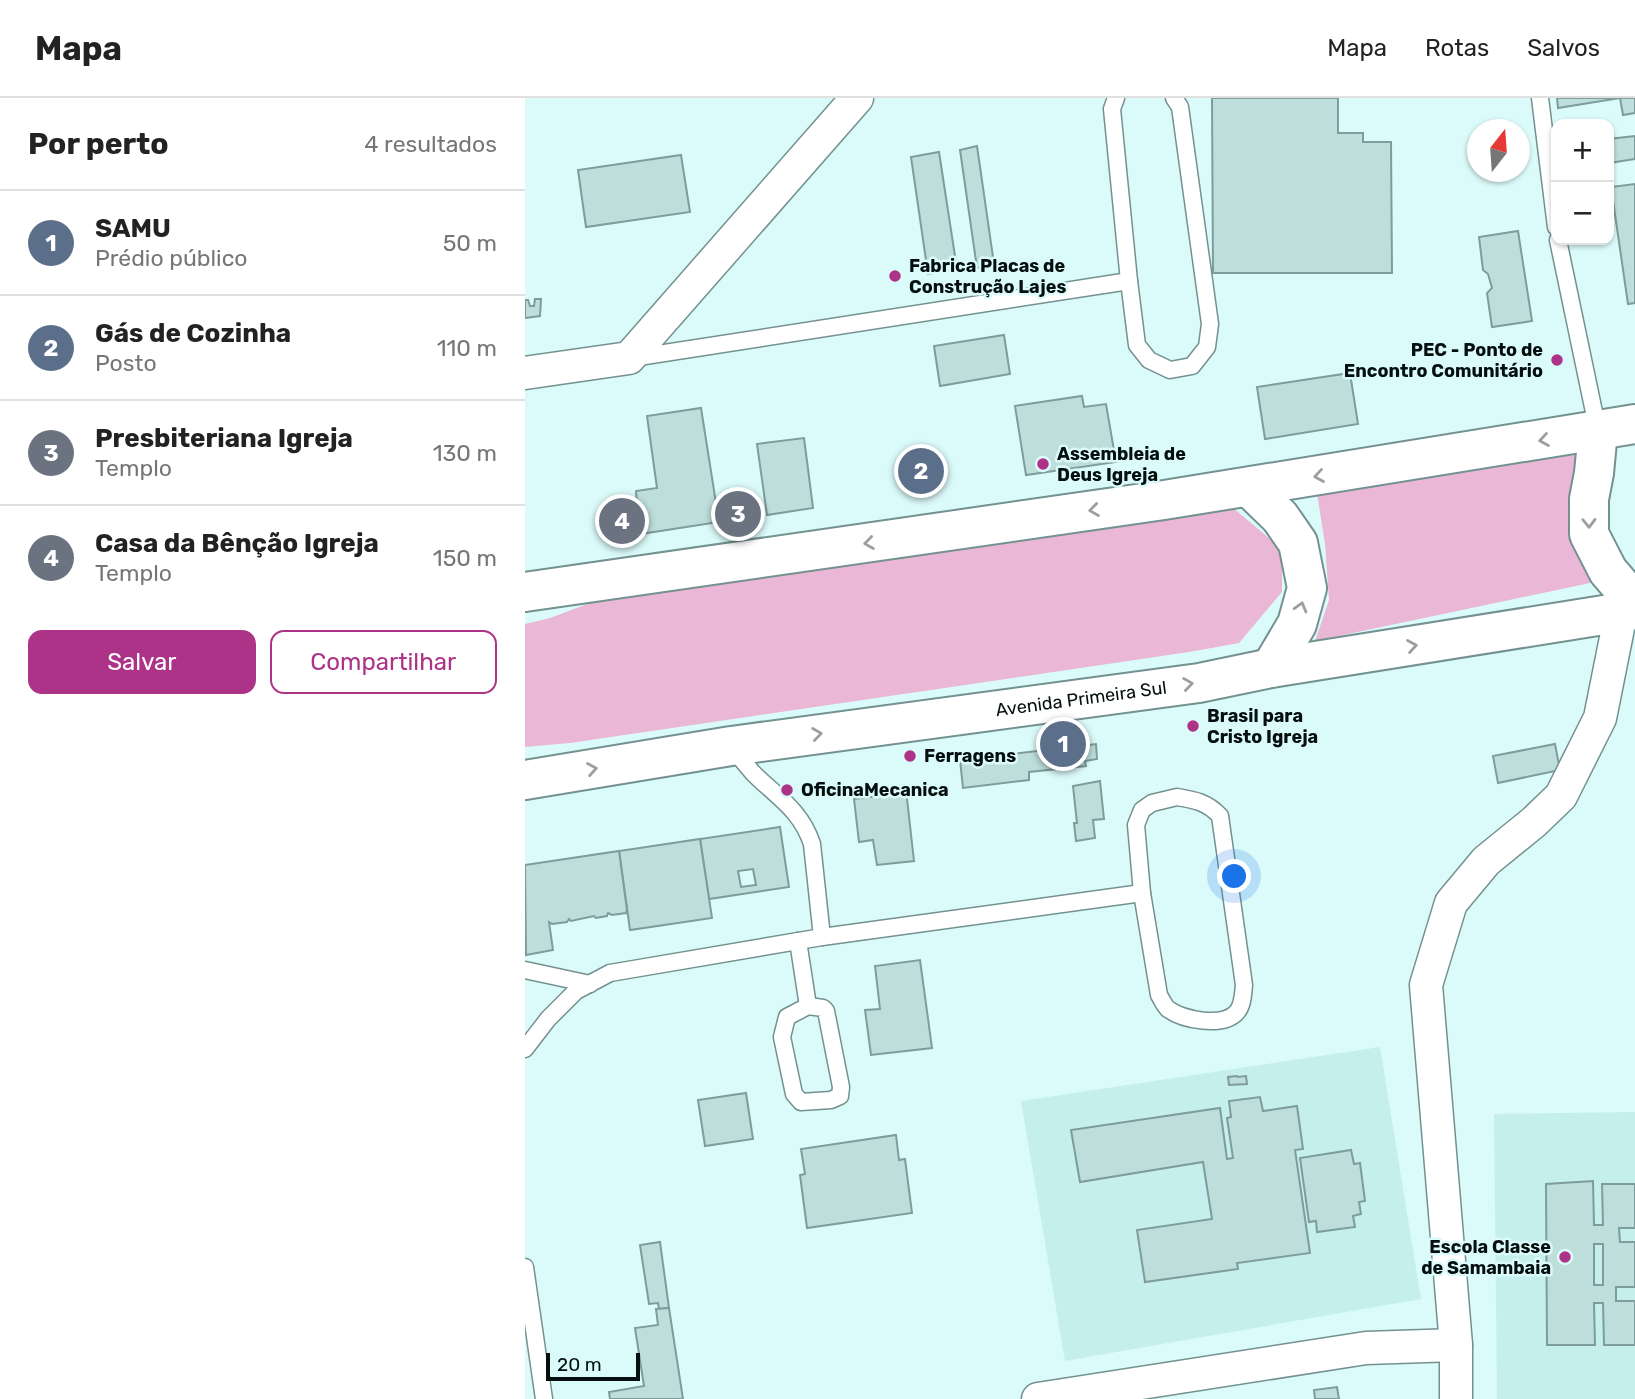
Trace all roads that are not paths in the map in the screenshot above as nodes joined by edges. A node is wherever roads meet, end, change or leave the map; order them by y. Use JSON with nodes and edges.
{"nodes":[{"id":1,"x":857,"y":98,"type":"edge"},
{"id":2,"x":1116,"y":98,"type":"edge"},
{"id":3,"x":1174,"y":98,"type":"edge"},
{"id":4,"x":1540,"y":98,"type":"edge"},
{"id":5,"x":1551,"y":187,"type":"edge"},
{"id":6,"x":1560,"y":245,"type":"edge"},
{"id":7,"x":1129,"y":281,"type":"junction"},
{"id":8,"x":629,"y":358,"type":"junction"},
{"id":9,"x":525,"y":373,"type":"edge"},
{"id":10,"x":1617,"y":427,"type":"edge"},
{"id":11,"x":1249,"y":487,"type":"junction"},
{"id":12,"x":525,"y":592,"type":"edge"},
{"id":13,"x":1630,"y":607,"type":"edge"},
{"id":14,"x":1271,"y":668,"type":"junction"},
{"id":15,"x":731,"y":746,"type":"junction"},
{"id":16,"x":525,"y":780,"type":"edge"},
{"id":17,"x":1142,"y":893,"type":"junction"},
{"id":18,"x":822,"y":937,"type":"junction"},
{"id":19,"x":798,"y":941,"type":"junction"},
{"id":20,"x":525,"y":970,"type":"edge"},
{"id":21,"x":590,"y":984,"type":"junction"},
{"id":22,"x":808,"y":1006,"type":"junction"},
{"id":23,"x":525,"y":1049,"type":"edge"},
{"id":24,"x":525,"y":1267,"type":"edge"},
{"id":25,"x":1456,"y":1345,"type":"junction"},
{"id":26,"x":1213,"y":1385,"type":"edge"},
{"id":27,"x":544,"y":1399,"type":"edge"},
{"id":28,"x":1038,"y":1399,"type":"edge"},
{"id":29,"x":1456,"y":1399,"type":"edge"}],
"edges":[{"from":1,"to":8,"type":"street"},
{"from":2,"to":7,"type":"lane"},
{"from":3,"to":7,"type":"lane"},
{"from":4,"to":5,"type":"lane"},
{"from":6,"to":10,"type":"lane"},
{"from":7,"to":8,"type":"lane"},
{"from":8,"to":9,"type":"street"},
{"from":10,"to":11,"type":"main road","one_way":true},
{"from":10,"to":13,"type":"main road","one_way":true},
{"from":11,"to":12,"type":"main road","one_way":true},
{"from":14,"to":11,"type":"main road","one_way":true},
{"from":14,"to":13,"type":"main road","name":"Avenida Primeira Sul","one_way":true},
{"from":13,"to":25,"type":"street"},
{"from":15,"to":14,"type":"main road","name":"Avenida Primeira Sul","one_way":true},
{"from":16,"to":15,"type":"main road","name":"Avenida Primeira Sul","one_way":true},
{"from":15,"to":18,"type":"lane"},
{"from":17,"to":17,"type":"lane"},
{"from":17,"to":18,"type":"lane"},
{"from":18,"to":19,"type":"lane"},
{"from":19,"to":21,"type":"lane"},
{"from":19,"to":22,"type":"lane"},
{"from":20,"to":21,"type":"lane"},
{"from":21,"to":23,"type":"lane"},
{"from":22,"to":22,"type":"lane"},
{"from":24,"to":27,"type":"lane"},
{"from":25,"to":26,"type":"street"},
{"from":25,"to":29,"type":"street"},
{"from":26,"to":28,"type":"street"}]}
